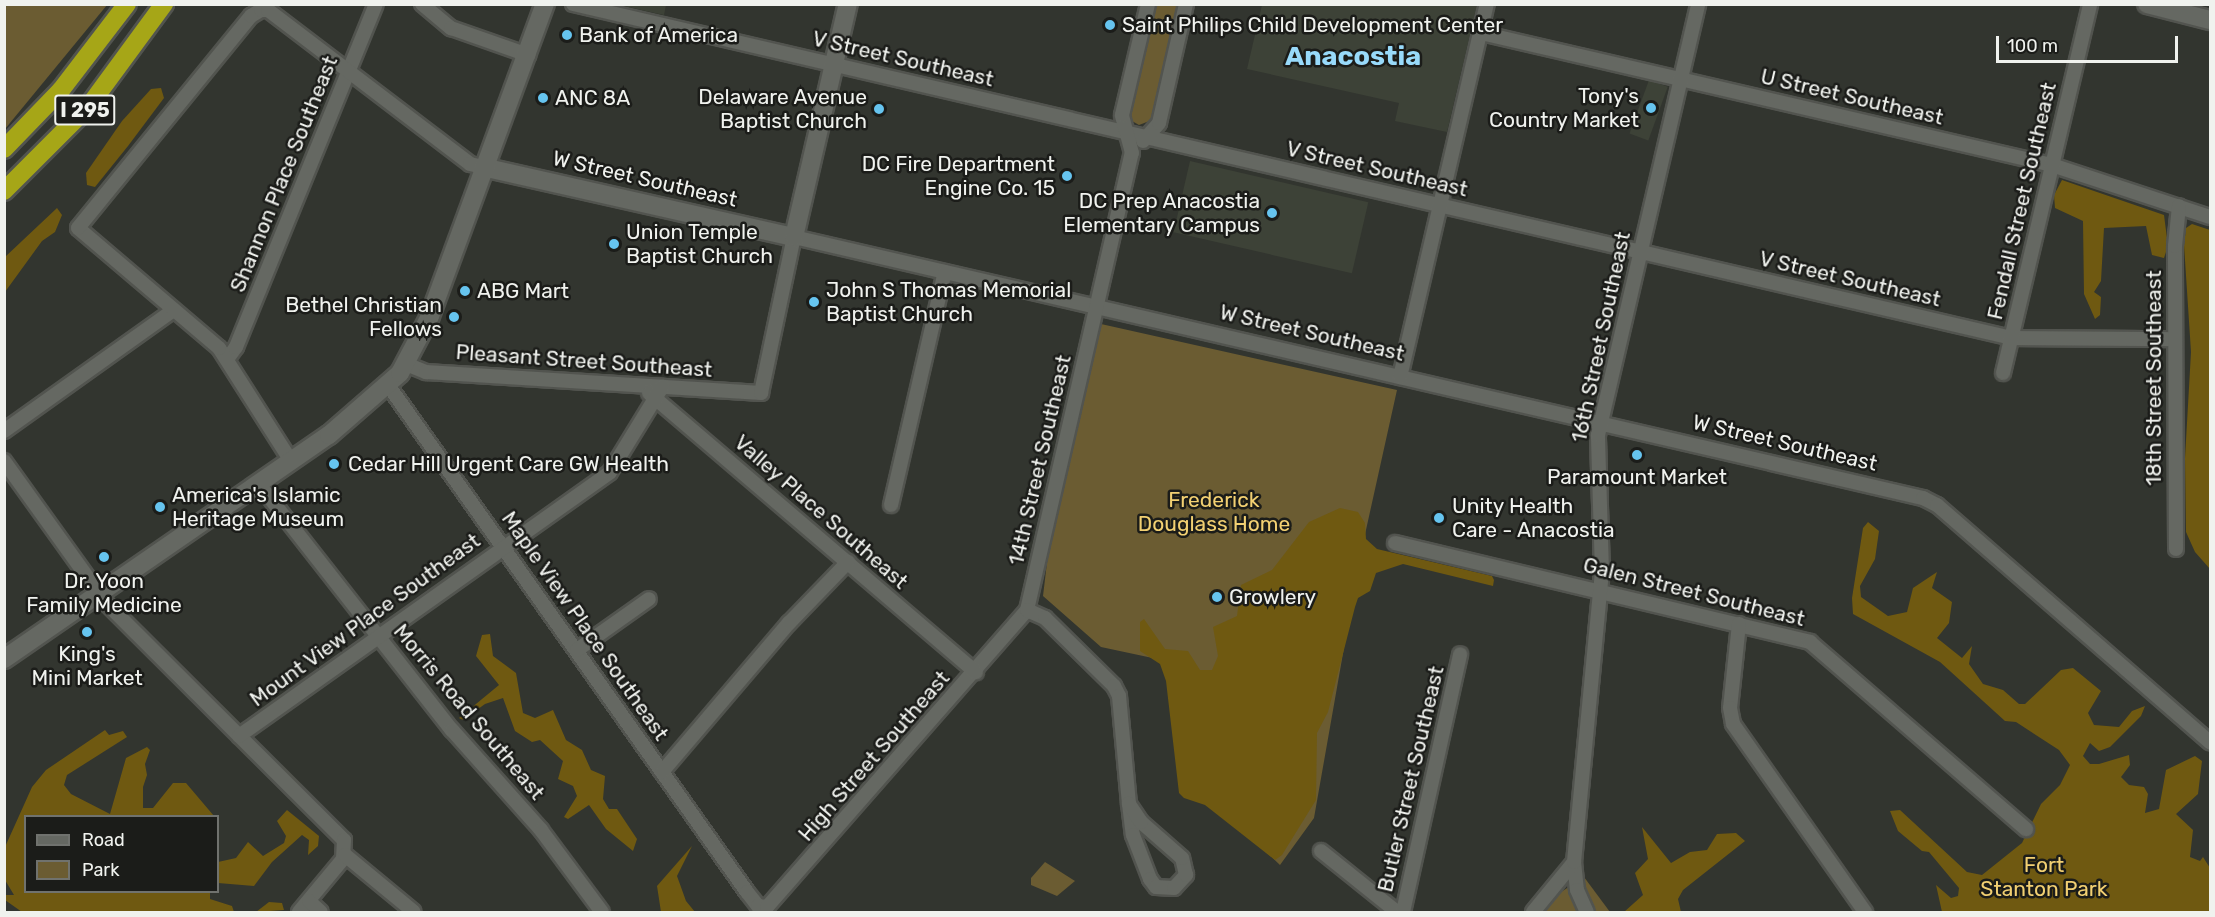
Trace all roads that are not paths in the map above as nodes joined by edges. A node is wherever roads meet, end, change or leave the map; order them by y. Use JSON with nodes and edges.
{"nodes":[{"id":1,"x":127,"y":4,"type":"edge"},
{"id":2,"x":164,"y":4,"type":"edge"},
{"id":3,"x":376,"y":4,"type":"edge"},
{"id":4,"x":422,"y":4,"type":"edge"},
{"id":5,"x":545,"y":4,"type":"edge"},
{"id":6,"x":573,"y":4,"type":"edge"},
{"id":7,"x":848,"y":4,"type":"edge"},
{"id":8,"x":1148,"y":4,"type":"edge"},
{"id":9,"x":1186,"y":4,"type":"edge"},
{"id":10,"x":1487,"y":4,"type":"edge"},
{"id":11,"x":1698,"y":4,"type":"edge"},
{"id":12,"x":2090,"y":4,"type":"edge"},
{"id":13,"x":2146,"y":4,"type":"edge"},
{"id":14,"x":2176,"y":8,"type":"edge"},
{"id":15,"x":2211,"y":20,"type":"edge"},
{"id":16,"x":1481,"y":33,"type":"junction"},
{"id":17,"x":528,"y":55,"type":"junction"},
{"id":18,"x":834,"y":65,"type":"junction"},
{"id":19,"x":349,"y":71,"type":"junction"},
{"id":20,"x":1681,"y":79,"type":"junction"},
{"id":21,"x":1127,"y":132,"type":"junction"},
{"id":22,"x":1147,"y":137,"type":"junction"},
{"id":23,"x":4,"y":149,"type":"edge"},
{"id":24,"x":1132,"y":153,"type":"junction"},
{"id":25,"x":2052,"y":165,"type":"junction"},
{"id":26,"x":487,"y":168,"type":"junction"},
{"id":27,"x":4,"y":191,"type":"edge"},
{"id":28,"x":1440,"y":205,"type":"junction"},
{"id":29,"x":2179,"y":206,"type":"junction"},
{"id":30,"x":2211,"y":217,"type":"edge"},
{"id":31,"x":794,"y":237,"type":"junction"},
{"id":32,"x":1640,"y":251,"type":"junction"},
{"id":33,"x":945,"y":272,"type":"junction"},
{"id":34,"x":1097,"y":305,"type":"junction"},
{"id":35,"x":172,"y":311,"type":"junction"},
{"id":36,"x":2012,"y":338,"type":"junction"},
{"id":37,"x":2175,"y":339,"type":"junction"},
{"id":38,"x":228,"y":358,"type":"junction"},
{"id":39,"x":406,"y":364,"type":"junction"},
{"id":40,"x":2003,"y":373,"type":"dead end"},
{"id":41,"x":1400,"y":376,"type":"junction"},
{"id":42,"x":388,"y":385,"type":"junction"},
{"id":43,"x":659,"y":392,"type":"junction"},
{"id":44,"x":1600,"y":423,"type":"junction"},
{"id":45,"x":4,"y":431,"type":"edge"},
{"id":46,"x":4,"y":461,"type":"edge"},
{"id":47,"x":291,"y":461,"type":"junction"},
{"id":48,"x":258,"y":483,"type":"junction"},
{"id":49,"x":891,"y":505,"type":"dead end"},
{"id":50,"x":1395,"y":543,"type":"dead end"},
{"id":51,"x":503,"y":547,"type":"junction"},
{"id":52,"x":2176,"y":549,"type":"dead end"},
{"id":53,"x":848,"y":562,"type":"junction"},
{"id":54,"x":1600,"y":592,"type":"junction"},
{"id":55,"x":98,"y":594,"type":"junction"},
{"id":56,"x":648,"y":599,"type":"dead end"},
{"id":57,"x":1027,"y":610,"type":"junction"},
{"id":58,"x":1739,"y":624,"type":"junction"},
{"id":59,"x":379,"y":638,"type":"junction"},
{"id":60,"x":577,"y":650,"type":"junction"},
{"id":61,"x":1460,"y":654,"type":"dead end"},
{"id":62,"x":4,"y":659,"type":"edge"},
{"id":63,"x":976,"y":672,"type":"junction"},
{"id":64,"x":239,"y":736,"type":"junction"},
{"id":65,"x":2211,"y":742,"type":"edge"},
{"id":66,"x":662,"y":772,"type":"junction"},
{"id":67,"x":1129,"y":804,"type":"junction"},
{"id":68,"x":2026,"y":829,"type":"dead end"},
{"id":69,"x":1321,"y":851,"type":"dead end"},
{"id":70,"x":345,"y":855,"type":"junction"},
{"id":71,"x":1574,"y":862,"type":"junction"},
{"id":72,"x":747,"y":892,"type":"joint"},
{"id":73,"x":309,"y":901,"type":"junction"},
{"id":74,"x":299,"y":912,"type":"edge"},
{"id":75,"x":321,"y":912,"type":"edge"},
{"id":76,"x":414,"y":912,"type":"edge"},
{"id":77,"x":602,"y":912,"type":"edge"},
{"id":78,"x":1397,"y":912,"type":"edge"},
{"id":79,"x":1403,"y":912,"type":"edge"},
{"id":80,"x":1533,"y":912,"type":"edge"},
{"id":81,"x":1587,"y":912,"type":"edge"},
{"id":82,"x":1865,"y":912,"type":"edge"}],
"edges":[{"from":1,"to":23,"type":"highway","number":"I 295"},
{"from":2,"to":27,"type":"highway","number":"I 295"},
{"from":3,"to":19,"type":"street","name":"Shannon Place Southeast"},
{"from":4,"to":17,"type":"street"},
{"from":5,"to":17,"type":"main road"},
{"from":6,"to":18,"type":"street","name":"V Street Southeast"},
{"from":7,"to":18,"type":"main road"},
{"from":8,"to":21,"type":"street","name":"14th Street Southeast"},
{"from":9,"to":22,"type":"street"},
{"from":10,"to":16,"type":"street"},
{"from":11,"to":20,"type":"street","name":"16th Street Southeast"},
{"from":12,"to":25,"type":"street","name":"Fendall Street Southeast"},
{"from":13,"to":14,"type":"main road"},
{"from":14,"to":15,"type":"main road"},
{"from":16,"to":20,"type":"street","name":"U Street Southeast"},
{"from":16,"to":28,"type":"street"},
{"from":17,"to":26,"type":"main road"},
{"from":18,"to":21,"type":"street","name":"V Street Southeast"},
{"from":18,"to":31,"type":"main road"},
{"from":19,"to":26,"type":"street","name":"W Street Southeast"},
{"from":19,"to":35,"type":"street","name":"W Street Southeast"},
{"from":19,"to":38,"type":"street","name":"Shannon Place Southeast"},
{"from":20,"to":25,"type":"street","name":"U Street Southeast"},
{"from":20,"to":32,"type":"street","name":"16th Street Southeast"},
{"from":21,"to":22,"type":"street","name":"V Street Southeast"},
{"from":21,"to":24,"type":"street","name":"14th Street Southeast"},
{"from":22,"to":24,"type":"street"},
{"from":22,"to":28,"type":"street","name":"V Street Southeast"},
{"from":24,"to":34,"type":"street","name":"14th Street Southeast"},
{"from":25,"to":29,"type":"street","name":"U Street Southeast"},
{"from":25,"to":36,"type":"street","name":"Fendall Street Southeast"},
{"from":26,"to":31,"type":"main road","name":"W Street Southeast"},
{"from":26,"to":39,"type":"main road"},
{"from":28,"to":32,"type":"street","name":"V Street Southeast"},
{"from":28,"to":41,"type":"street"},
{"from":29,"to":30,"type":"street","name":"U Street Southeast"},
{"from":29,"to":37,"type":"street","name":"18th Street Southeast"},
{"from":31,"to":33,"type":"street","name":"W Street Southeast"},
{"from":31,"to":43,"type":"street","name":"Pleasant Street Southeast"},
{"from":32,"to":36,"type":"street","name":"V Street Southeast"},
{"from":32,"to":44,"type":"street","name":"16th Street Southeast"},
{"from":33,"to":34,"type":"street","name":"W Street Southeast"},
{"from":33,"to":49,"type":"street"},
{"from":34,"to":41,"type":"street","name":"W Street Southeast"},
{"from":34,"to":57,"type":"street","name":"14th Street Southeast"},
{"from":35,"to":38,"type":"street"},
{"from":35,"to":45,"type":"street"},
{"from":36,"to":37,"type":"street","name":"V Street Southeast"},
{"from":36,"to":40,"type":"street","name":"Fendall Street Southeast"},
{"from":37,"to":52,"type":"street","name":"18th Street Southeast"},
{"from":38,"to":47,"type":"street"},
{"from":39,"to":42,"type":"main road"},
{"from":39,"to":43,"type":"street","name":"Pleasant Street Southeast"},
{"from":41,"to":44,"type":"street","name":"W Street Southeast"},
{"from":42,"to":47,"type":"main road"},
{"from":42,"to":51,"type":"street","name":"Maple View Place Southeast"},
{"from":43,"to":51,"type":"street","name":"Mount View Place Southeast"},
{"from":43,"to":53,"type":"street","name":"Valley Place Southeast"},
{"from":44,"to":54,"type":"street","name":"16th Street Southeast"},
{"from":44,"to":65,"type":"street","name":"W Street Southeast"},
{"from":46,"to":55,"type":"street"},
{"from":47,"to":48,"type":"main road"},
{"from":48,"to":55,"type":"main road"},
{"from":48,"to":59,"type":"street","name":"Morris Road Southeast"},
{"from":50,"to":54,"type":"street","name":"Galen Street Southeast"},
{"from":51,"to":59,"type":"street","name":"Mount View Place Southeast"},
{"from":51,"to":60,"type":"street","name":"Maple View Place Southeast"},
{"from":53,"to":63,"type":"street","name":"Valley Place Southeast"},
{"from":53,"to":66,"type":"street"},
{"from":54,"to":58,"type":"street","name":"Galen Street Southeast"},
{"from":54,"to":71,"type":"street","name":"16th Street Southeast"},
{"from":55,"to":62,"type":"main road"},
{"from":55,"to":64,"type":"street"},
{"from":56,"to":60,"type":"street"},
{"from":57,"to":63,"type":"street","name":"High Street Southeast"},
{"from":57,"to":67,"type":"street"},
{"from":58,"to":68,"type":"street","name":"Galen Street Southeast"},
{"from":58,"to":82,"type":"street"},
{"from":59,"to":64,"type":"street","name":"Mount View Place Southeast"},
{"from":59,"to":77,"type":"street","name":"Morris Road Southeast"},
{"from":60,"to":66,"type":"street","name":"Maple View Place Southeast"},
{"from":61,"to":79,"type":"street","name":"Butler Street Southeast"},
{"from":63,"to":72,"type":"street","name":"High Street Southeast"},
{"from":64,"to":70,"type":"street"},
{"from":66,"to":72,"type":"street","name":"Maple View Place Southeast"},
{"from":67,"to":67,"type":"street"},
{"from":69,"to":78,"type":"street","name":"Butler Street Southeast"},
{"from":70,"to":73,"type":"street"},
{"from":70,"to":76,"type":"street"},
{"from":71,"to":80,"type":"street"},
{"from":71,"to":81,"type":"street","name":"16th Street Southeast"},
{"from":73,"to":74,"type":"street"},
{"from":73,"to":75,"type":"street"}]}
